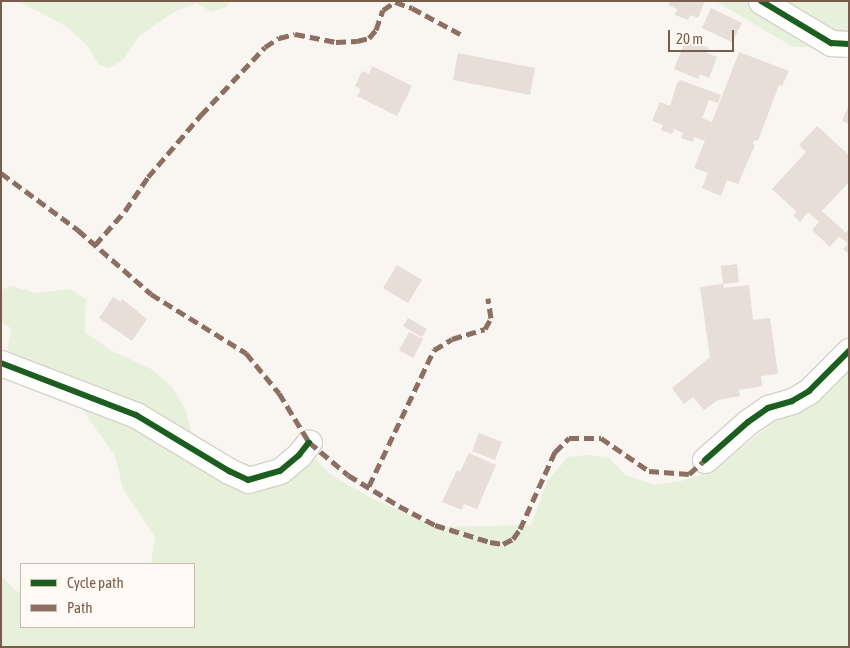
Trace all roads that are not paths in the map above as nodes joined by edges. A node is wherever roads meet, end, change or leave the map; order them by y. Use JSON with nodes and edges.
{"nodes":[{"id":1,"x":761,"y":1,"type":"edge"},
{"id":2,"x":849,"y":44,"type":"edge"},
{"id":3,"x":849,"y":352,"type":"edge"},
{"id":4,"x":1,"y":363,"type":"edge"},
{"id":5,"x":310,"y":442,"type":"dead end"},
{"id":6,"x":705,"y":460,"type":"dead end"}],
"edges":[{"from":1,"to":2,"type":"street"},
{"from":3,"to":6,"type":"street"},
{"from":4,"to":5,"type":"street"}]}
